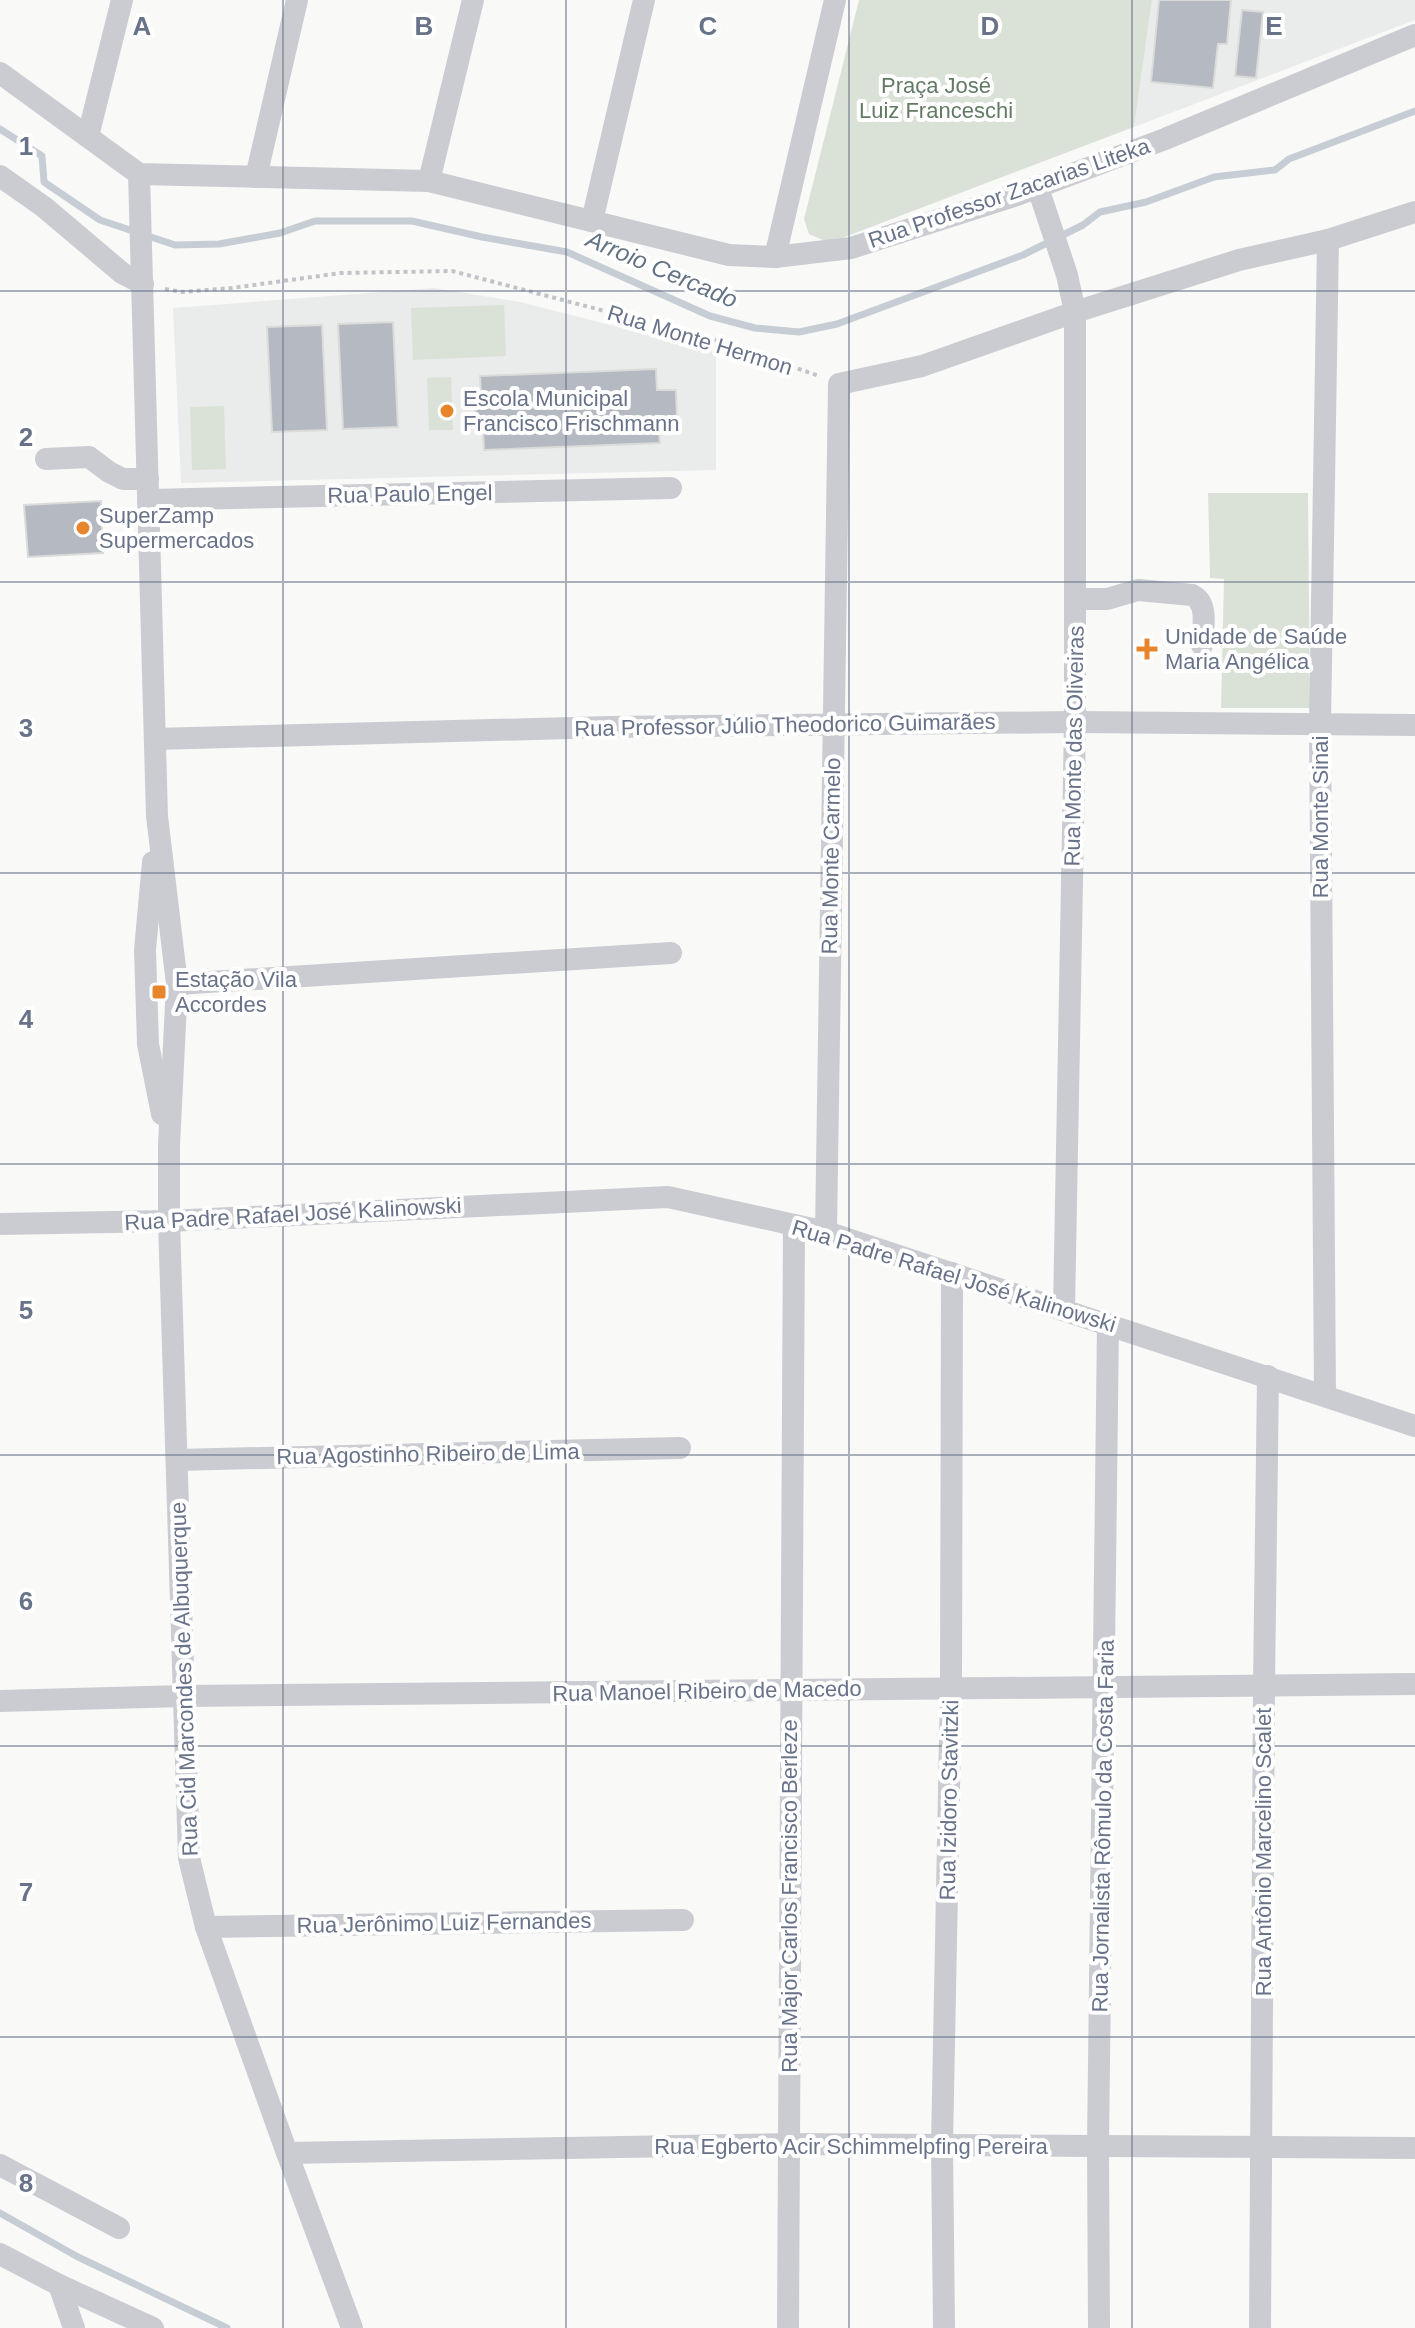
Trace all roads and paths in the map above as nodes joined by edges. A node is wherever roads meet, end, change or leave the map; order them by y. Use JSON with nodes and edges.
{"nodes":[{"id":1,"x":122,"y":0,"type":"edge"},
{"id":2,"x":297,"y":0,"type":"edge"},
{"id":3,"x":473,"y":0,"type":"edge"},
{"id":4,"x":644,"y":0,"type":"edge"},
{"id":5,"x":835,"y":0,"type":"edge"},
{"id":6,"x":1415,"y":35,"type":"edge"},
{"id":7,"x":0,"y":73,"type":"edge"},
{"id":8,"x":88,"y":136,"type":"junction"},
{"id":9,"x":139,"y":174,"type":"junction"},
{"id":10,"x":0,"y":176,"type":"edge"},
{"id":11,"x":256,"y":177,"type":"junction"},
{"id":12,"x":429,"y":181,"type":"junction"},
{"id":13,"x":1038,"y":188,"type":"junction"},
{"id":14,"x":1415,"y":212,"type":"edge"},
{"id":15,"x":592,"y":221,"type":"junction"},
{"id":16,"x":1328,"y":240,"type":"junction"},
{"id":17,"x":775,"y":257,"type":"junction"},
{"id":18,"x":142,"y":274,"type":"junction"},
{"id":19,"x":1075,"y":312,"type":"junction"},
{"id":20,"x":839,"y":384,"type":"junction"},
{"id":21,"x":46,"y":459,"type":"dead end"},
{"id":22,"x":671,"y":488,"type":"dead end"},
{"id":23,"x":148,"y":490,"type":"junction"},
{"id":24,"x":1075,"y":599,"type":"junction"},
{"id":25,"x":1202,"y":645,"type":"dead end"},
{"id":26,"x":1075,"y":722,"type":"junction"},
{"id":27,"x":1320,"y":724,"type":"junction"},
{"id":28,"x":833,"y":725,"type":"junction"},
{"id":29,"x":1415,"y":725,"type":"edge"},
{"id":30,"x":155,"y":739,"type":"junction"},
{"id":31,"x":157,"y":816,"type":"junction"},
{"id":32,"x":671,"y":953,"type":"dead end"},
{"id":33,"x":177,"y":984,"type":"junction"},
{"id":34,"x":169,"y":1146,"type":"junction"},
{"id":35,"x":169,"y":1221,"type":"junction"},
{"id":36,"x":0,"y":1224,"type":"edge"},
{"id":37,"x":794,"y":1225,"type":"junction"},
{"id":38,"x":826,"y":1232,"type":"junction"},
{"id":39,"x":952,"y":1273,"type":"junction"},
{"id":40,"x":1064,"y":1310,"type":"junction"},
{"id":41,"x":1108,"y":1324,"type":"junction"},
{"id":42,"x":1268,"y":1376,"type":"junction"},
{"id":43,"x":1325,"y":1395,"type":"junction"},
{"id":44,"x":1415,"y":1426,"type":"edge"},
{"id":45,"x":680,"y":1448,"type":"dead end"},
{"id":46,"x":177,"y":1460,"type":"junction"},
{"id":47,"x":1415,"y":1684,"type":"edge"},
{"id":48,"x":1264,"y":1686,"type":"junction"},
{"id":49,"x":1105,"y":1687,"type":"junction"},
{"id":50,"x":951,"y":1688,"type":"junction"},
{"id":51,"x":790,"y":1690,"type":"junction"},
{"id":52,"x":184,"y":1696,"type":"junction"},
{"id":53,"x":0,"y":1701,"type":"edge"},
{"id":54,"x":683,"y":1920,"type":"dead end"},
{"id":55,"x":206,"y":1927,"type":"junction"},
{"id":56,"x":789,"y":2144,"type":"junction"},
{"id":57,"x":942,"y":2145,"type":"junction"},
{"id":58,"x":1098,"y":2146,"type":"junction"},
{"id":59,"x":1262,"y":2147,"type":"junction"},
{"id":60,"x":1415,"y":2148,"type":"edge"},
{"id":61,"x":287,"y":2153,"type":"junction"},
{"id":62,"x":0,"y":2165,"type":"edge"},
{"id":63,"x":119,"y":2228,"type":"dead end"},
{"id":64,"x":0,"y":2254,"type":"edge"},
{"id":65,"x":59,"y":2285,"type":"junction"},
{"id":66,"x":74,"y":2328,"type":"edge"},
{"id":67,"x":153,"y":2328,"type":"edge"},
{"id":68,"x":352,"y":2328,"type":"edge"},
{"id":69,"x":788,"y":2328,"type":"edge"},
{"id":70,"x":944,"y":2328,"type":"edge"},
{"id":71,"x":1099,"y":2328,"type":"edge"},
{"id":72,"x":1260,"y":2328,"type":"edge"}],
"edges":[{"from":1,"to":8,"type":"street"},
{"from":2,"to":11,"type":"street"},
{"from":3,"to":12,"type":"street"},
{"from":4,"to":15,"type":"street"},
{"from":5,"to":17,"type":"street"},
{"from":6,"to":13,"type":"street","name":"Rua Professor Zacarias Liteka"},
{"from":7,"to":8,"type":"street"},
{"from":8,"to":9,"type":"street"},
{"from":9,"to":11,"type":"street","name":"Rua Professor Zacarias Liteka"},
{"from":9,"to":18,"type":"street","name":"Rua Cid Marcondes de Albuquerque"},
{"from":10,"to":18,"type":"street"},
{"from":11,"to":12,"type":"street","name":"Rua Professor Zacarias Liteka"},
{"from":12,"to":15,"type":"street","name":"Rua Professor Zacarias Liteka"},
{"from":13,"to":17,"type":"street","name":"Rua Professor Zacarias Liteka"},
{"from":13,"to":19,"type":"street","name":"Rua Monte das Oliveiras"},
{"from":14,"to":16,"type":"street"},
{"from":15,"to":17,"type":"street","name":"Rua Professor Zacarias Liteka"},
{"from":16,"to":19,"type":"street"},
{"from":16,"to":27,"type":"street","name":"Rua Monte Sinai"},
{"from":18,"to":20,"type":"path","name":"Rua Monte Hermon"},
{"from":18,"to":23,"type":"street","name":"Rua Cid Marcondes de Albuquerque"},
{"from":19,"to":20,"type":"street"},
{"from":19,"to":24,"type":"street","name":"Rua Monte das Oliveiras"},
{"from":20,"to":28,"type":"street","name":"Rua Monte Carmelo"},
{"from":21,"to":23,"type":"street","name":"Rua Paulo Engel"},
{"from":22,"to":23,"type":"street","name":"Rua Paulo Engel"},
{"from":23,"to":30,"type":"street","name":"Rua Cid Marcondes de Albuquerque"},
{"from":24,"to":25,"type":"street"},
{"from":24,"to":26,"type":"street","name":"Rua Monte das Oliveiras"},
{"from":26,"to":27,"type":"street","name":"Rua Professor Júlio Theodorico Guimarães"},
{"from":26,"to":28,"type":"street","name":"Rua Professor Júlio Theodorico Guimarães"},
{"from":26,"to":40,"type":"street","name":"Rua Monte das Oliveiras"},
{"from":27,"to":29,"type":"street","name":"Rua Professor Júlio Theodorico Guimarães"},
{"from":27,"to":43,"type":"street","name":"Rua Monte Sinai"},
{"from":28,"to":30,"type":"street","name":"Rua Professor Júlio Theodorico Guimarães"},
{"from":28,"to":38,"type":"street","name":"Rua Monte Carmelo"},
{"from":30,"to":31,"type":"street","name":"Rua Cid Marcondes de Albuquerque"},
{"from":31,"to":33,"type":"street","name":"Rua Cid Marcondes de Albuquerque"},
{"from":31,"to":34,"type":"street","name":"Rua Cid Marcondes de Albuquerque"},
{"from":32,"to":33,"type":"street"},
{"from":33,"to":34,"type":"street","name":"Rua Cid Marcondes de Albuquerque"},
{"from":34,"to":35,"type":"street","name":"Rua Cid Marcondes de Albuquerque"},
{"from":35,"to":36,"type":"street","name":"Rua Padre Rafael José Kalinowski"},
{"from":35,"to":37,"type":"street","name":"Rua Padre Rafael José Kalinowski"},
{"from":35,"to":46,"type":"street","name":"Rua Cid Marcondes de Albuquerque"},
{"from":37,"to":38,"type":"street","name":"Rua Padre Rafael José Kalinowski"},
{"from":37,"to":51,"type":"street","name":"Rua Major Carlos Francisco Berleze"},
{"from":38,"to":39,"type":"street","name":"Rua Padre Rafael José Kalinowski"},
{"from":39,"to":40,"type":"street","name":"Rua Padre Rafael José Kalinowski"},
{"from":39,"to":50,"type":"street","name":"Rua Izidoro Stavitzki"},
{"from":40,"to":41,"type":"street","name":"Rua Padre Rafael José Kalinowski"},
{"from":41,"to":42,"type":"street","name":"Rua Padre Rafael José Kalinowski"},
{"from":41,"to":49,"type":"street","name":"Rua Jornalista Rômulo da Costa Faria"},
{"from":42,"to":43,"type":"street","name":"Rua Padre Rafael José Kalinowski"},
{"from":42,"to":48,"type":"street","name":"Rua Antônio Marcelino Scalet"},
{"from":43,"to":44,"type":"street","name":"Rua Padre Rafael José Kalinowski"},
{"from":45,"to":46,"type":"street","name":"Rua Agostinho Ribeiro de Lima"},
{"from":46,"to":52,"type":"street","name":"Rua Cid Marcondes de Albuquerque"},
{"from":47,"to":48,"type":"street","name":"Rua Manoel Ribeiro de Macedo"},
{"from":48,"to":49,"type":"street","name":"Rua Manoel Ribeiro de Macedo"},
{"from":48,"to":59,"type":"street","name":"Rua Antônio Marcelino Scalet"},
{"from":49,"to":50,"type":"street","name":"Rua Manoel Ribeiro de Macedo"},
{"from":49,"to":58,"type":"street","name":"Rua Jornalista Rômulo da Costa Faria"},
{"from":50,"to":51,"type":"street","name":"Rua Manoel Ribeiro de Macedo"},
{"from":50,"to":57,"type":"street","name":"Rua Izidoro Stavitzki"},
{"from":51,"to":52,"type":"street","name":"Rua Manoel Ribeiro de Macedo"},
{"from":51,"to":56,"type":"street","name":"Rua Major Carlos Francisco Berleze"},
{"from":52,"to":53,"type":"street","name":"Rua Manoel Ribeiro de Macedo"},
{"from":52,"to":55,"type":"street","name":"Rua Cid Marcondes de Albuquerque"},
{"from":54,"to":55,"type":"street","name":"Rua Jerônimo Luiz Fernandes"},
{"from":55,"to":61,"type":"street","name":"Rua Cid Marcondes de Albuquerque"},
{"from":56,"to":57,"type":"street","name":"Rua Egberto Acir Schimmelpfing Pereira"},
{"from":56,"to":61,"type":"street","name":"Rua Egberto Acir Schimmelpfing Pereira"},
{"from":56,"to":69,"type":"street","name":"Rua Major Carlos Francisco Berleze"},
{"from":57,"to":58,"type":"street","name":"Rua Egberto Acir Schimmelpfing Pereira"},
{"from":57,"to":70,"type":"street","name":"Rua Izidoro Stavitzki"},
{"from":58,"to":59,"type":"street","name":"Rua Egberto Acir Schimmelpfing Pereira"},
{"from":58,"to":71,"type":"street","name":"Rua Jornalista Rômulo da Costa Faria"},
{"from":59,"to":60,"type":"street","name":"Rua Egberto Acir Schimmelpfing Pereira"},
{"from":59,"to":72,"type":"street","name":"Rua Antônio Marcelino Scalet"},
{"from":61,"to":68,"type":"street","name":"Rua Cid Marcondes de Albuquerque"},
{"from":62,"to":63,"type":"street"},
{"from":64,"to":65,"type":"street"},
{"from":65,"to":66,"type":"street"},
{"from":65,"to":67,"type":"street"}]}
